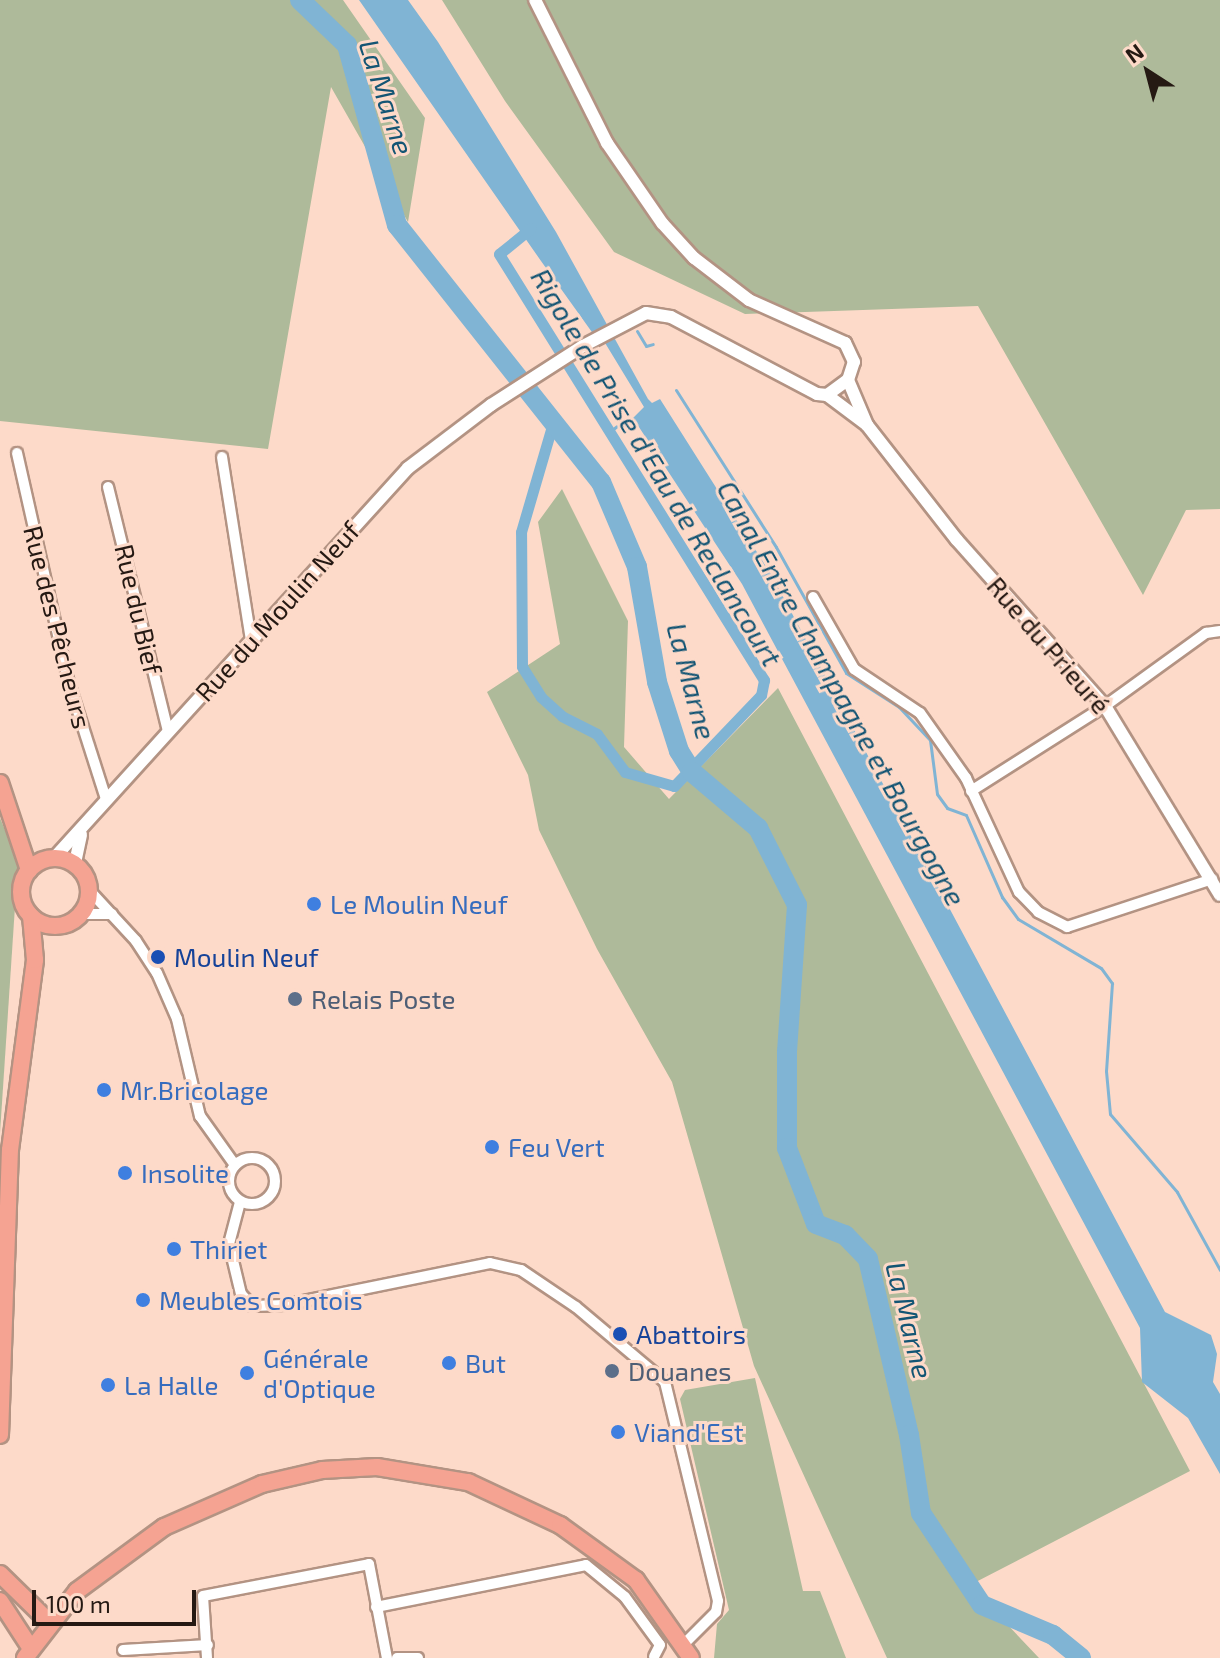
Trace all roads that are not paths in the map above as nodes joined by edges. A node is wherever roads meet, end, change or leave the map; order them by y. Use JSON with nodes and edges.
{"nodes":[{"id":1,"x":535,"y":0,"type":"edge"},
{"id":2,"x":557,"y":364,"type":"joint"},
{"id":3,"x":848,"y":380,"type":"junction"},
{"id":4,"x":827,"y":395,"type":"junction"},
{"id":5,"x":867,"y":425,"type":"junction"},
{"id":6,"x":17,"y":453,"type":"dead end"},
{"id":7,"x":222,"y":457,"type":"dead end"},
{"id":8,"x":108,"y":487,"type":"dead end"},
{"id":9,"x":813,"y":597,"type":"dead end"},
{"id":10,"x":1220,"y":631,"type":"edge"},
{"id":11,"x":251,"y":640,"type":"junction"},
{"id":12,"x":1105,"y":706,"type":"junction"},
{"id":13,"x":168,"y":731,"type":"junction"},
{"id":14,"x":0,"y":783,"type":"edge"},
{"id":15,"x":971,"y":791,"type":"junction"},
{"id":16,"x":106,"y":799,"type":"junction"},
{"id":17,"x":17,"y":827,"type":"junction"},
{"id":18,"x":81,"y":835,"type":"junction"},
{"id":19,"x":50,"y":858,"type":"junction"},
{"id":20,"x":75,"y":863,"type":"junction"},
{"id":21,"x":29,"y":870,"type":"junction"},
{"id":22,"x":1212,"y":879,"type":"junction"},
{"id":23,"x":89,"y":890,"type":"junction"},
{"id":24,"x":1220,"y":895,"type":"edge"},
{"id":25,"x":81,"y":914,"type":"junction"},
{"id":26,"x":112,"y":914,"type":"junction"},
{"id":27,"x":31,"y":916,"type":"junction"},
{"id":28,"x":56,"y":926,"type":"junction"},
{"id":29,"x":35,"y":960,"type":"junction"},
{"id":30,"x":235,"y":1165,"type":"junction"},
{"id":31,"x":240,"y":1202,"type":"junction"},
{"id":32,"x":0,"y":1435,"type":"edge"},
{"id":33,"x":0,"y":1574,"type":"edge"},
{"id":34,"x":0,"y":1601,"type":"edge"},
{"id":35,"x":376,"y":1607,"type":"junction"},
{"id":36,"x":49,"y":1622,"type":"junction"},
{"id":37,"x":208,"y":1645,"type":"junction"},
{"id":38,"x":123,"y":1650,"type":"dead end"},
{"id":39,"x":28,"y":1652,"type":"edge"},
{"id":40,"x":687,"y":1652,"type":"edge"},
{"id":41,"x":207,"y":1658,"type":"edge"},
{"id":42,"x":387,"y":1658,"type":"edge"},
{"id":43,"x":397,"y":1658,"type":"edge"},
{"id":44,"x":418,"y":1658,"type":"edge"},
{"id":45,"x":651,"y":1658,"type":"edge"}],
"edges":[{"from":1,"to":3,"type":"street","name":"Rue du Prieuré"},
{"from":2,"to":4,"type":"street","name":"Rue du Prieuré"},
{"from":2,"to":11,"type":"street","name":"Rue du Moulin Neuf"},
{"from":3,"to":4,"type":"street"},
{"from":3,"to":5,"type":"street","name":"Rue du Prieuré"},
{"from":4,"to":5,"type":"street","name":"Rue du Prieuré"},
{"from":5,"to":12,"type":"street","name":"Rue du Prieuré"},
{"from":6,"to":16,"type":"street","name":"Rue des Pêcheurs"},
{"from":7,"to":11,"type":"street"},
{"from":8,"to":13,"type":"street","name":"Rue du Bief"},
{"from":9,"to":15,"type":"street"},
{"from":10,"to":12,"type":"street"},
{"from":11,"to":13,"type":"street","name":"Rue du Moulin Neuf"},
{"from":12,"to":15,"type":"street"},
{"from":12,"to":22,"type":"street","name":"Rue du Prieuré"},
{"from":13,"to":16,"type":"street","name":"Rue du Moulin Neuf"},
{"from":14,"to":17,"type":"main road"},
{"from":15,"to":22,"type":"street"},
{"from":16,"to":18,"type":"street","name":"Rue du Moulin Neuf"},
{"from":17,"to":19,"type":"main road"},
{"from":17,"to":21,"type":"main road"},
{"from":18,"to":19,"type":"street","name":"Rue du Moulin Neuf"},
{"from":18,"to":20,"type":"street","name":"Rue du Moulin Neuf"},
{"from":19,"to":20,"type":"main road"},
{"from":19,"to":21,"type":"main road"},
{"from":20,"to":23,"type":"main road"},
{"from":21,"to":27,"type":"main road"},
{"from":22,"to":24,"type":"street","name":"Rue du Prieuré"},
{"from":23,"to":25,"type":"main road"},
{"from":23,"to":26,"type":"street"},
{"from":25,"to":26,"type":"street"},
{"from":25,"to":28,"type":"main road"},
{"from":26,"to":30,"type":"street"},
{"from":27,"to":28,"type":"main road"},
{"from":27,"to":29,"type":"main road"},
{"from":28,"to":29,"type":"main road"},
{"from":29,"to":32,"type":"main road"},
{"from":30,"to":31,"type":"street"},
{"from":30,"to":31,"type":"street"},
{"from":31,"to":40,"type":"street"},
{"from":33,"to":36,"type":"main road"},
{"from":34,"to":39,"type":"main road"},
{"from":35,"to":37,"type":"street"},
{"from":35,"to":42,"type":"street"},
{"from":35,"to":45,"type":"street"},
{"from":36,"to":39,"type":"main road"},
{"from":36,"to":40,"type":"main road"},
{"from":37,"to":38,"type":"street"},
{"from":37,"to":41,"type":"street"},
{"from":43,"to":44,"type":"street"}]}
